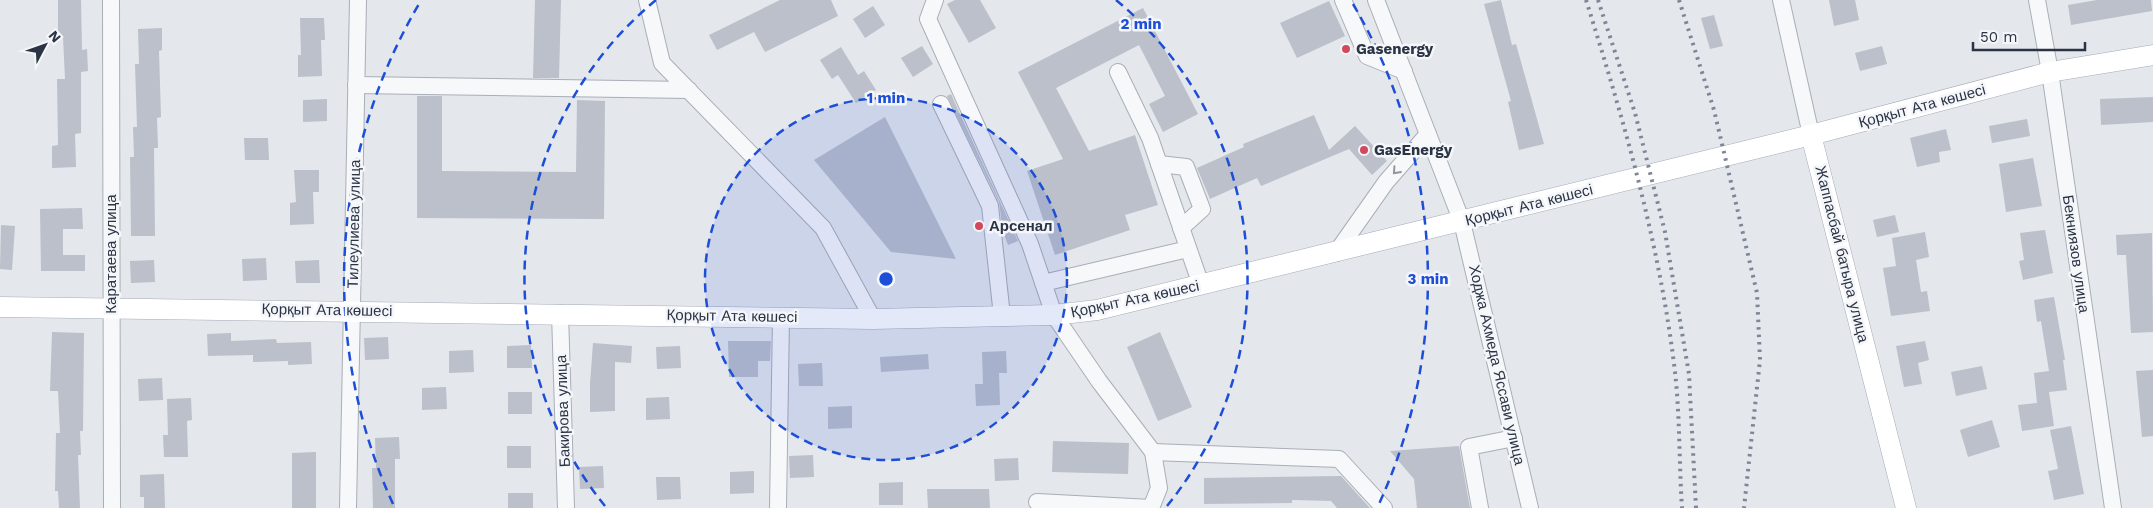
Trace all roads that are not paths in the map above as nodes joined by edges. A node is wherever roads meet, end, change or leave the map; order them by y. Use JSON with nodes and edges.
{"nodes":[{"id":1,"x":111,"y":0,"type":"edge"},
{"id":2,"x":358,"y":0,"type":"edge"},
{"id":3,"x":647,"y":0,"type":"edge"},
{"id":4,"x":935,"y":0,"type":"edge"},
{"id":5,"x":1343,"y":0,"type":"edge"},
{"id":6,"x":1376,"y":0,"type":"edge"},
{"id":7,"x":1781,"y":0,"type":"edge"},
{"id":8,"x":2037,"y":0,"type":"edge"},
{"id":9,"x":2153,"y":55,"type":"edge"},
{"id":10,"x":1404,"y":71,"type":"junction"},
{"id":11,"x":1118,"y":72,"type":"dead end"},
{"id":12,"x":2050,"y":72,"type":"junction"},
{"id":13,"x":356,"y":85,"type":"junction"},
{"id":14,"x":689,"y":90,"type":"junction"},
{"id":15,"x":942,"y":104,"type":"dead end"},
{"id":16,"x":1428,"y":134,"type":"junction"},
{"id":17,"x":1811,"y":135,"type":"junction"},
{"id":18,"x":1159,"y":164,"type":"junction"},
{"id":19,"x":1462,"y":222,"type":"junction"},
{"id":20,"x":1181,"y":228,"type":"junction"},
{"id":21,"x":1188,"y":249,"type":"junction"},
{"id":22,"x":1336,"y":252,"type":"junction"},
{"id":23,"x":1043,"y":282,"type":"junction"},
{"id":24,"x":1201,"y":285,"type":"junction"},
{"id":25,"x":0,"y":307,"type":"edge"},
{"id":26,"x":111,"y":308,"type":"junction"},
{"id":27,"x":352,"y":311,"type":"junction"},
{"id":28,"x":560,"y":313,"type":"junction"},
{"id":29,"x":1054,"y":315,"type":"junction"},
{"id":30,"x":1002,"y":316,"type":"junction"},
{"id":31,"x":781,"y":317,"type":"junction"},
{"id":32,"x":873,"y":319,"type":"junction"},
{"id":33,"x":1514,"y":438,"type":"junction"},
{"id":34,"x":1153,"y":452,"type":"junction"},
{"id":35,"x":1037,"y":502,"type":"dead end"},
{"id":36,"x":112,"y":508,"type":"edge"},
{"id":37,"x":348,"y":508,"type":"edge"},
{"id":38,"x":566,"y":508,"type":"edge"},
{"id":39,"x":778,"y":508,"type":"edge"},
{"id":40,"x":1151,"y":508,"type":"edge"},
{"id":41,"x":1384,"y":508,"type":"edge"},
{"id":42,"x":1480,"y":508,"type":"edge"},
{"id":43,"x":1530,"y":508,"type":"edge"},
{"id":44,"x":1906,"y":508,"type":"edge"},
{"id":45,"x":2113,"y":508,"type":"edge"}],
"edges":[{"from":1,"to":26,"type":"street","name":"Каратаева улица"},
{"from":2,"to":13,"type":"street","name":"Тилеулиева улица"},
{"from":3,"to":14,"type":"street"},
{"from":4,"to":23,"type":"street"},
{"from":5,"to":10,"type":"street"},
{"from":6,"to":10,"type":"street","name":"Ходжа Ахмеда Яссави улица"},
{"from":7,"to":17,"type":"street","name":"Жаппасбай батыра улица"},
{"from":8,"to":12,"type":"street","name":"Бекниязов улица"},
{"from":9,"to":12,"type":"main road","name":"Қорқыт Ата көшесі"},
{"from":10,"to":16,"type":"street","name":"Ходжа Ахмеда Яссави улица"},
{"from":11,"to":18,"type":"street"},
{"from":12,"to":17,"type":"main road","name":"Қорқыт Ата көшесі"},
{"from":12,"to":45,"type":"street","name":"Бекниязов улица"},
{"from":13,"to":14,"type":"street"},
{"from":13,"to":27,"type":"street","name":"Тилеулиева улица"},
{"from":14,"to":32,"type":"street"},
{"from":15,"to":30,"type":"street"},
{"from":16,"to":19,"type":"street","name":"Ходжа Ахмеда Яссави улица"},
{"from":16,"to":22,"type":"street","one_way":true},
{"from":17,"to":19,"type":"main road","name":"Қорқыт Ата көшесі"},
{"from":17,"to":44,"type":"main road","name":"Жаппасбай батыра улица"},
{"from":18,"to":20,"type":"street"},
{"from":18,"to":20,"type":"street"},
{"from":19,"to":22,"type":"main road","name":"Қорқыт Ата көшесі"},
{"from":19,"to":33,"type":"street","name":"Ходжа Ахмеда Яссави улица"},
{"from":20,"to":21,"type":"street"},
{"from":21,"to":23,"type":"street"},
{"from":21,"to":24,"type":"street"},
{"from":22,"to":24,"type":"main road","name":"Қорқыт Ата көшесі"},
{"from":23,"to":29,"type":"street"},
{"from":24,"to":29,"type":"main road","name":"Қорқыт Ата көшесі"},
{"from":25,"to":26,"type":"main road","name":"Қорқыт Ата көшесі"},
{"from":26,"to":27,"type":"main road","name":"Қорқыт Ата көшесі"},
{"from":26,"to":36,"type":"street","name":"Каратаева улица"},
{"from":27,"to":28,"type":"main road","name":"Қорқыт Ата көшесі"},
{"from":27,"to":37,"type":"street","name":"Тилеулиева улица"},
{"from":28,"to":31,"type":"main road","name":"Қорқыт Ата көшесі"},
{"from":28,"to":38,"type":"street","name":"Бакирова улица"},
{"from":29,"to":30,"type":"main road","name":"Қорқыт Ата көшесі"},
{"from":29,"to":34,"type":"street"},
{"from":30,"to":32,"type":"main road","name":"Қорқыт Ата көшесі"},
{"from":31,"to":32,"type":"main road","name":"Қорқыт Ата көшесі"},
{"from":31,"to":39,"type":"street"},
{"from":33,"to":42,"type":"street"},
{"from":33,"to":43,"type":"street","name":"Ходжа Ахмеда Яссави улица"},
{"from":34,"to":40,"type":"street"},
{"from":34,"to":41,"type":"street"},
{"from":35,"to":40,"type":"street"}]}
